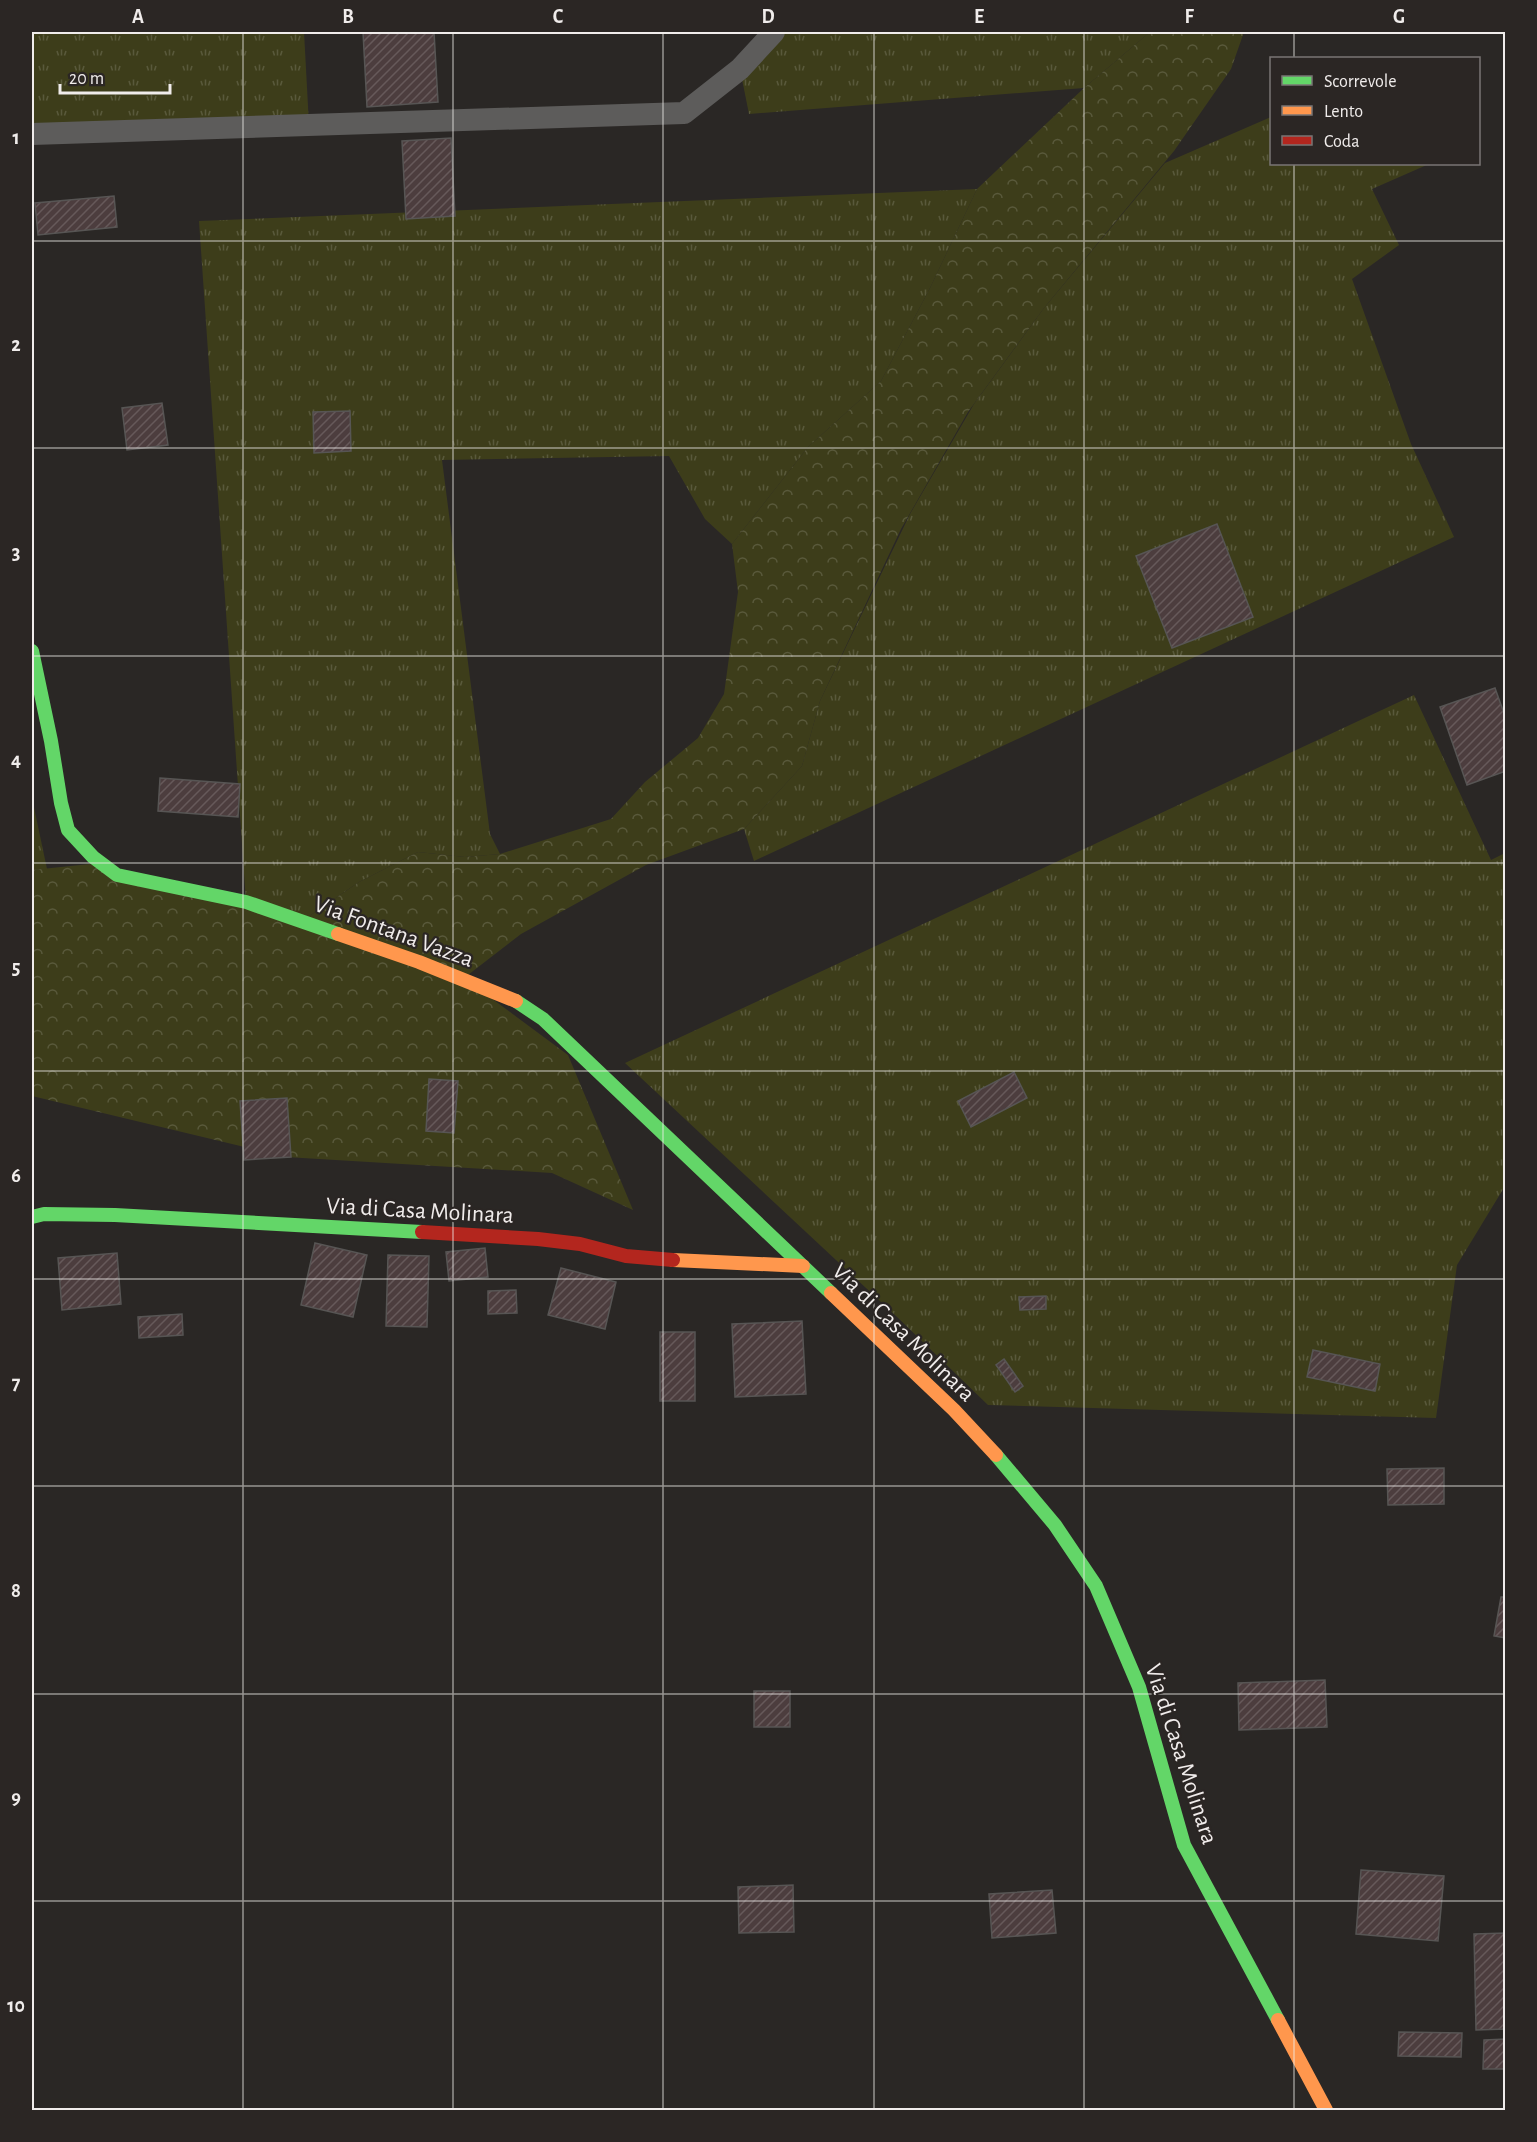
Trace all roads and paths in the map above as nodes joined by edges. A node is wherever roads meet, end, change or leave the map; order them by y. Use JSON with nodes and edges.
{"nodes":[{"id":1,"x":774,"y":32,"type":"edge"},
{"id":2,"x":32,"y":134,"type":"edge"},
{"id":3,"x":32,"y":651,"type":"edge"},
{"id":4,"x":32,"y":1217,"type":"edge"},
{"id":5,"x":803,"y":1266,"type":"junction"},
{"id":6,"x":1326,"y":2110,"type":"edge"}],
"edges":[{"from":1,"to":2,"type":"lane"},
{"from":3,"to":5,"type":"street","name":"Via Fontana Vazza"},
{"from":4,"to":5,"type":"street","name":"Via di Casa Molinara"},
{"from":5,"to":6,"type":"street","name":"Via di Casa Molinara"}]}
